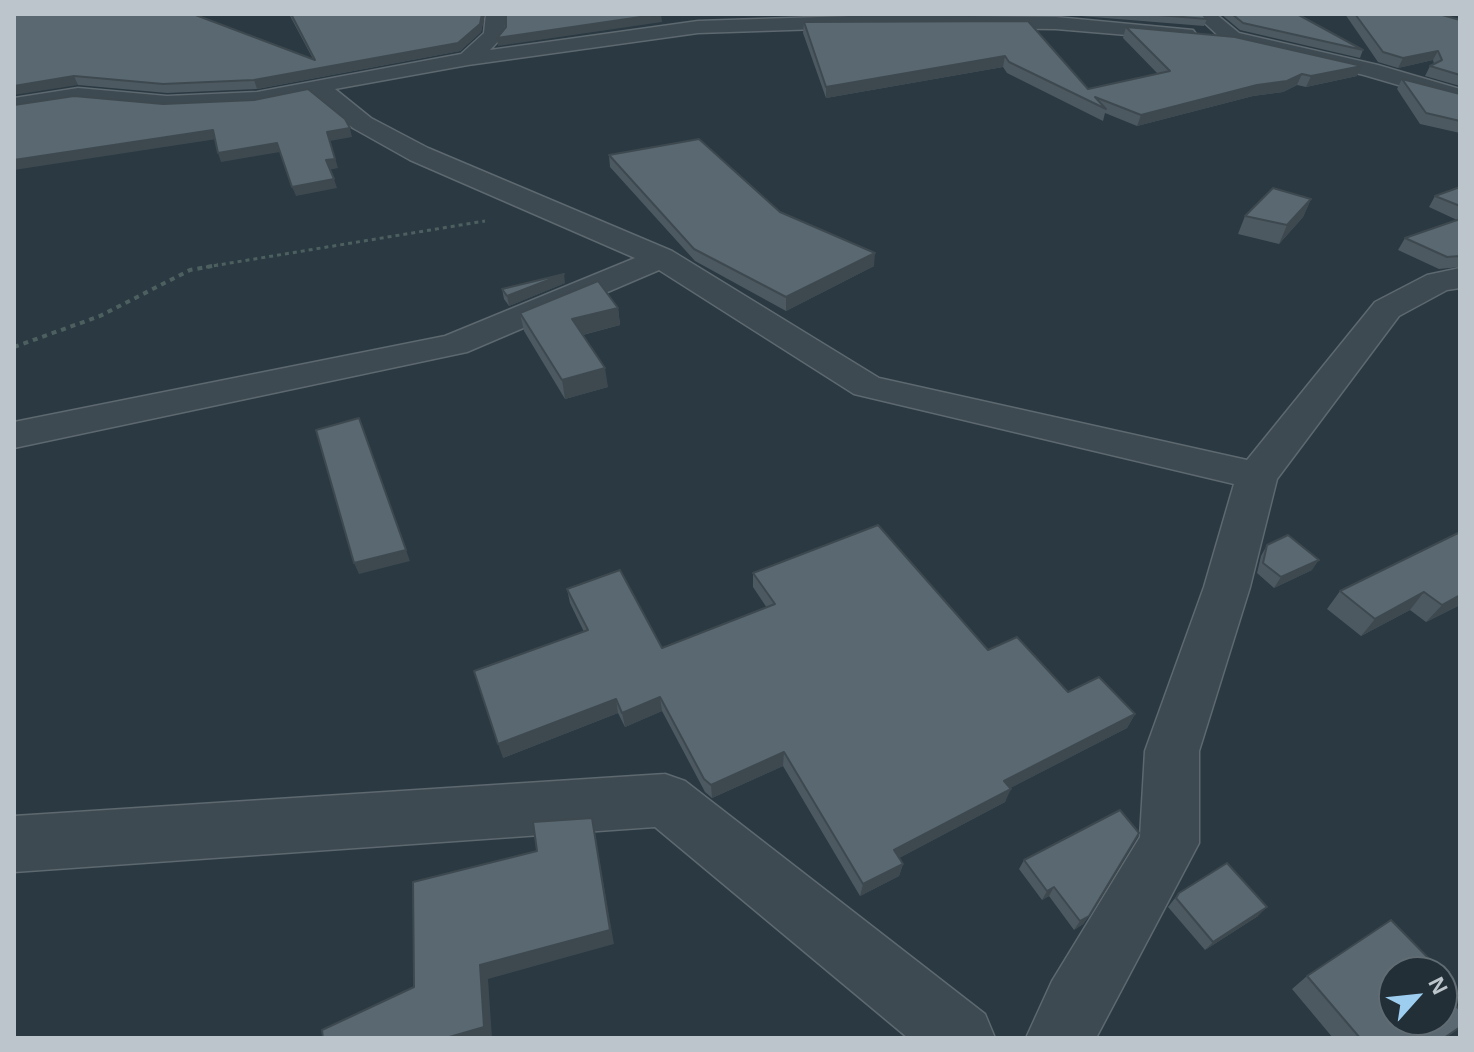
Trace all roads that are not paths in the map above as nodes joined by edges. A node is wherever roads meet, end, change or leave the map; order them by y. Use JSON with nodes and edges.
{"nodes":[{"id":1,"x":496,"y":14,"type":"edge"},
{"id":2,"x":1205,"y":14,"type":"edge"},
{"id":3,"x":1232,"y":38,"type":"junction"},
{"id":4,"x":468,"y":59,"type":"junction"},
{"id":5,"x":316,"y":86,"type":"junction"},
{"id":6,"x":1460,"y":96,"type":"edge"},
{"id":7,"x":14,"y":105,"type":"edge"},
{"id":8,"x":661,"y":258,"type":"junction"},
{"id":9,"x":1460,"y":278,"type":"edge"},
{"id":10,"x":14,"y":435,"type":"edge"},
{"id":11,"x":1257,"y":476,"type":"junction"},
{"id":12,"x":14,"y":844,"type":"edge"},
{"id":13,"x":961,"y":1038,"type":"edge"},
{"id":14,"x":1060,"y":1038,"type":"edge"}],
"edges":[{"from":1,"to":4,"type":"street"},
{"from":2,"to":3,"type":"street"},
{"from":3,"to":4,"type":"street"},
{"from":3,"to":6,"type":"street"},
{"from":4,"to":5,"type":"street"},
{"from":5,"to":7,"type":"street"},
{"from":5,"to":8,"type":"street"},
{"from":8,"to":10,"type":"street"},
{"from":8,"to":11,"type":"street"},
{"from":9,"to":11,"type":"street"},
{"from":11,"to":14,"type":"street"},
{"from":12,"to":13,"type":"street"}]}
